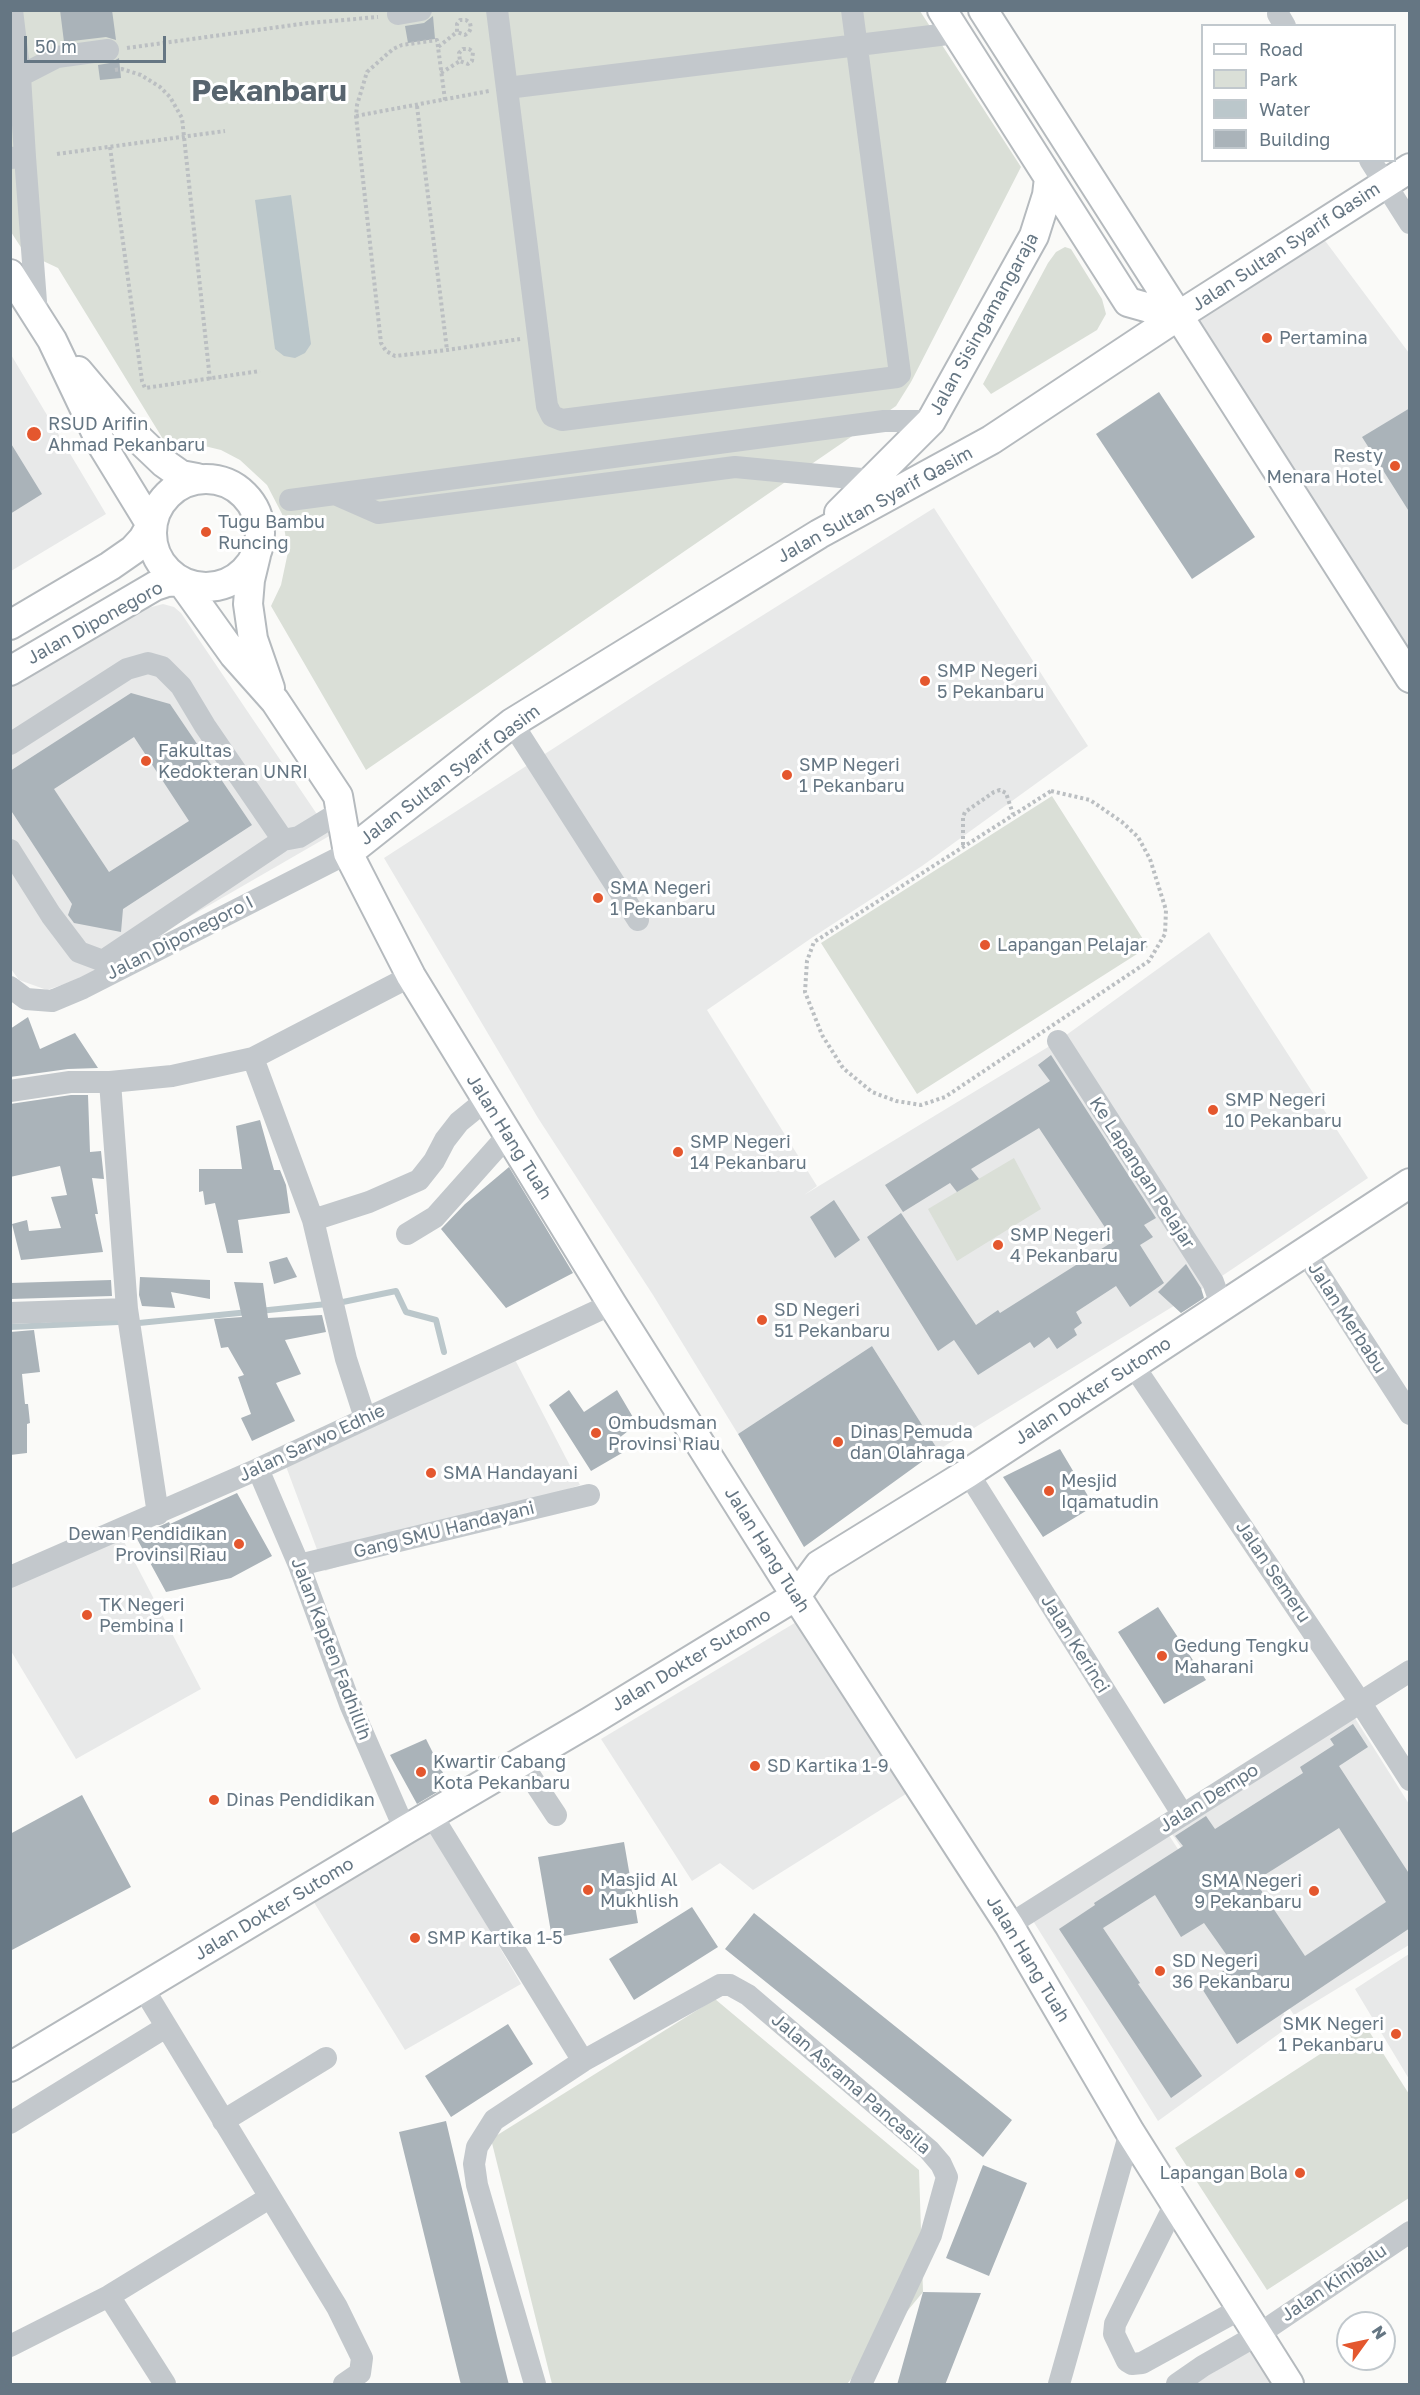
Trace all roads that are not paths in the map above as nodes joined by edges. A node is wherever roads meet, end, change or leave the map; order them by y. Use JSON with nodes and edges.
{"nodes":[{"id":1,"x":12,"y":10,"type":"edge"},
{"id":2,"x":421,"y":10,"type":"edge"},
{"id":3,"x":497,"y":10,"type":"edge"},
{"id":4,"x":852,"y":10,"type":"edge"},
{"id":5,"x":983,"y":10,"type":"edge"},
{"id":6,"x":398,"y":14,"type":"road end"},
{"id":7,"x":949,"y":22,"type":"edge"},
{"id":8,"x":857,"y":45,"type":"junction"},
{"id":9,"x":109,"y":60,"type":"road end"},
{"id":10,"x":20,"y":76,"type":"junction"},
{"id":11,"x":507,"y":88,"type":"junction"},
{"id":12,"x":18,"y":157,"type":"edge"},
{"id":13,"x":1410,"y":168,"type":"edge"},
{"id":14,"x":1378,"y":172,"type":"edge"},
{"id":15,"x":1049,"y":178,"type":"junction"},
{"id":16,"x":1410,"y":223,"type":"edge"},
{"id":17,"x":10,"y":274,"type":"edge"},
{"id":18,"x":1178,"y":316,"type":"junction"},
{"id":19,"x":44,"y":328,"type":"junction"},
{"id":20,"x":931,"y":421,"type":"junction"},
{"id":21,"x":197,"y":478,"type":"junction"},
{"id":22,"x":872,"y":480,"type":"junction"},
{"id":23,"x":335,"y":495,"type":"junction"},
{"id":24,"x":290,"y":500,"type":"dead end"},
{"id":25,"x":151,"y":525,"type":"junction"},
{"id":26,"x":819,"y":534,"type":"junction"},
{"id":27,"x":256,"y":554,"type":"junction"},
{"id":28,"x":181,"y":581,"type":"junction"},
{"id":29,"x":10,"y":625,"type":"edge"},
{"id":30,"x":10,"y":671,"type":"edge"},
{"id":31,"x":1410,"y":678,"type":"edge"},
{"id":32,"x":275,"y":701,"type":"junction"},
{"id":33,"x":512,"y":723,"type":"junction"},
{"id":34,"x":10,"y":744,"type":"edge"},
{"id":35,"x":340,"y":812,"type":"junction"},
{"id":36,"x":283,"y":840,"type":"junction"},
{"id":37,"x":10,"y":850,"type":"edge"},
{"id":38,"x":348,"y":853,"type":"junction"},
{"id":39,"x":638,"y":920,"type":"dead end"},
{"id":40,"x":411,"y":976,"type":"junction"},
{"id":41,"x":10,"y":987,"type":"edge"},
{"id":42,"x":1058,"y":1041,"type":"dead end"},
{"id":43,"x":253,"y":1058,"type":"junction"},
{"id":44,"x":110,"y":1082,"type":"junction"},
{"id":45,"x":10,"y":1091,"type":"edge"},
{"id":46,"x":486,"y":1100,"type":"junction"},
{"id":47,"x":508,"y":1135,"type":"junction"},
{"id":48,"x":1410,"y":1183,"type":"edge"},
{"id":49,"x":313,"y":1220,"type":"junction"},
{"id":50,"x":407,"y":1234,"type":"dead end"},
{"id":51,"x":1305,"y":1252,"type":"junction"},
{"id":52,"x":612,"y":1304,"type":"junction"},
{"id":53,"x":1222,"y":1306,"type":"junction"},
{"id":54,"x":127,"y":1309,"type":"junction"},
{"id":55,"x":10,"y":1313,"type":"edge"},
{"id":56,"x":1133,"y":1365,"type":"junction"},
{"id":57,"x":1410,"y":1414,"type":"edge"},
{"id":58,"x":364,"y":1418,"type":"junction"},
{"id":59,"x":258,"y":1469,"type":"junction"},
{"id":60,"x":968,"y":1473,"type":"junction"},
{"id":61,"x":589,"y":1495,"type":"dead end"},
{"id":62,"x":158,"y":1514,"type":"junction"},
{"id":63,"x":299,"y":1565,"type":"junction"},
{"id":64,"x":10,"y":1577,"type":"edge"},
{"id":65,"x":796,"y":1596,"type":"junction"},
{"id":66,"x":1410,"y":1671,"type":"edge"},
{"id":67,"x":1360,"y":1702,"type":"junction"},
{"id":68,"x":521,"y":1762,"type":"junction"},
{"id":69,"x":1410,"y":1780,"type":"edge"},
{"id":70,"x":431,"y":1814,"type":"junction"},
{"id":71,"x":556,"y":1815,"type":"dead end"},
{"id":72,"x":1183,"y":1815,"type":"junction"},
{"id":73,"x":405,"y":1830,"type":"junction"},
{"id":74,"x":1009,"y":1925,"type":"junction"},
{"id":75,"x":143,"y":1988,"type":"junction"},
{"id":76,"x":166,"y":2027,"type":"junction"},
{"id":77,"x":326,"y":2058,"type":"dead end"},
{"id":78,"x":583,"y":2061,"type":"junction"},
{"id":79,"x":10,"y":2067,"type":"edge"},
{"id":80,"x":223,"y":2121,"type":"junction"},
{"id":81,"x":10,"y":2123,"type":"edge"},
{"id":82,"x":1130,"y":2132,"type":"junction"},
{"id":83,"x":269,"y":2198,"type":"junction"},
{"id":84,"x":1175,"y":2204,"type":"junction"},
{"id":85,"x":1410,"y":2232,"type":"edge"},
{"id":86,"x":109,"y":2296,"type":"junction"},
{"id":87,"x":1242,"y":2308,"type":"junction"},
{"id":88,"x":1259,"y":2334,"type":"junction"},
{"id":89,"x":10,"y":2346,"type":"edge"},
{"id":90,"x":165,"y":2385,"type":"edge"},
{"id":91,"x":344,"y":2385,"type":"edge"},
{"id":92,"x":535,"y":2385,"type":"edge"},
{"id":93,"x":861,"y":2385,"type":"edge"},
{"id":94,"x":1059,"y":2385,"type":"edge"},
{"id":95,"x":1177,"y":2385,"type":"edge"},
{"id":96,"x":1289,"y":2385,"type":"edge"}],
"edges":[{"from":1,"to":10,"type":"street"},
{"from":2,"to":6,"type":"street"},
{"from":3,"to":11,"type":"street"},
{"from":4,"to":8,"type":"street"},
{"from":5,"to":18,"type":"main road"},
{"from":7,"to":8,"type":"street"},
{"from":7,"to":15,"type":"main road"},
{"from":8,"to":11,"type":"street"},
{"from":8,"to":11,"type":"street"},
{"from":9,"to":10,"type":"street"},
{"from":10,"to":12,"type":"street"},
{"from":12,"to":19,"type":"street"},
{"from":13,"to":14,"type":"main road","name":"Jalan Sultan Syarif Qasim"},
{"from":14,"to":16,"type":"street"},
{"from":14,"to":18,"type":"main road","name":"Jalan Sultan Syarif Qasim"},
{"from":15,"to":18,"type":"main road"},
{"from":15,"to":20,"type":"main road","name":"Jalan Sisingamangaraja"},
{"from":17,"to":19,"type":"main road"},
{"from":18,"to":26,"type":"main road","name":"Jalan Sultan Syarif Qasim"},
{"from":18,"to":31,"type":"main road"},
{"from":19,"to":21,"type":"main road"},
{"from":19,"to":25,"type":"main road"},
{"from":20,"to":22,"type":"main road","name":"Jalan Sisingamangaraja"},
{"from":20,"to":23,"type":"street"},
{"from":21,"to":25,"type":"main road"},
{"from":21,"to":27,"type":"main road"},
{"from":22,"to":23,"type":"street"},
{"from":22,"to":26,"type":"main road","name":"Jalan Sisingamangaraja"},
{"from":23,"to":24,"type":"street"},
{"from":25,"to":28,"type":"main road"},
{"from":25,"to":29,"type":"main road"},
{"from":26,"to":33,"type":"main road","name":"Jalan Sultan Syarif Qasim"},
{"from":27,"to":28,"type":"main road"},
{"from":27,"to":32,"type":"main road","name":"Jalan Hang Tuah"},
{"from":28,"to":30,"type":"main road","name":"Jalan Diponegoro"},
{"from":28,"to":32,"type":"main road","name":"Jalan Hang Tuah"},
{"from":32,"to":35,"type":"main road","name":"Jalan Hang Tuah"},
{"from":33,"to":38,"type":"main road","name":"Jalan Sultan Syarif Qasim"},
{"from":33,"to":39,"type":"street"},
{"from":34,"to":36,"type":"street"},
{"from":35,"to":36,"type":"street"},
{"from":35,"to":38,"type":"main road","name":"Jalan Hang Tuah"},
{"from":36,"to":37,"type":"street"},
{"from":38,"to":40,"type":"main road","name":"Jalan Hang Tuah"},
{"from":38,"to":41,"type":"street","name":"Jalan Diponegoro I"},
{"from":40,"to":43,"type":"street"},
{"from":40,"to":46,"type":"main road","name":"Jalan Hang Tuah"},
{"from":42,"to":53,"type":"street","name":"Ke Lapangan Pelajar"},
{"from":43,"to":44,"type":"street"},
{"from":43,"to":49,"type":"street"},
{"from":44,"to":45,"type":"street"},
{"from":44,"to":54,"type":"street"},
{"from":46,"to":47,"type":"main road","name":"Jalan Hang Tuah"},
{"from":46,"to":49,"type":"street"},
{"from":47,"to":50,"type":"street"},
{"from":47,"to":52,"type":"main road","name":"Jalan Hang Tuah"},
{"from":48,"to":51,"type":"main road","name":"Jalan Dokter Sutomo"},
{"from":49,"to":58,"type":"street"},
{"from":51,"to":53,"type":"main road","name":"Jalan Dokter Sutomo"},
{"from":51,"to":57,"type":"street","name":"Jalan Merbabu"},
{"from":52,"to":58,"type":"street","name":"Jalan Sarwo Edhie"},
{"from":52,"to":65,"type":"main road","name":"Jalan Hang Tuah"},
{"from":53,"to":56,"type":"main road","name":"Jalan Dokter Sutomo"},
{"from":54,"to":55,"type":"street"},
{"from":54,"to":62,"type":"street"},
{"from":56,"to":60,"type":"main road","name":"Jalan Dokter Sutomo"},
{"from":56,"to":67,"type":"street","name":"Jalan Semeru"},
{"from":58,"to":59,"type":"street","name":"Jalan Sarwo Edhie"},
{"from":59,"to":62,"type":"street","name":"Jalan Sarwo Edhie"},
{"from":59,"to":63,"type":"street","name":"Jalan Kapten Fadhillih"},
{"from":60,"to":65,"type":"main road","name":"Jalan Dokter Sutomo"},
{"from":60,"to":72,"type":"street","name":"Jalan Kerinci"},
{"from":61,"to":63,"type":"street","name":"Gang SMU Handayani"},
{"from":62,"to":64,"type":"street","name":"Jalan Sarwo Edhie"},
{"from":63,"to":73,"type":"street","name":"Jalan Kapten Fadhillih"},
{"from":65,"to":68,"type":"main road","name":"Jalan Dokter Sutomo"},
{"from":65,"to":74,"type":"main road","name":"Jalan Hang Tuah"},
{"from":66,"to":67,"type":"street","name":"Jalan Dempo"},
{"from":67,"to":69,"type":"street","name":"Jalan Semeru"},
{"from":67,"to":72,"type":"street","name":"Jalan Dempo"},
{"from":68,"to":70,"type":"main road","name":"Jalan Dokter Sutomo"},
{"from":68,"to":71,"type":"street"},
{"from":70,"to":73,"type":"main road","name":"Jalan Dokter Sutomo"},
{"from":70,"to":78,"type":"street"},
{"from":72,"to":74,"type":"street","name":"Jalan Dempo"},
{"from":73,"to":75,"type":"main road","name":"Jalan Dokter Sutomo"},
{"from":74,"to":82,"type":"main road","name":"Jalan Hang Tuah"},
{"from":75,"to":76,"type":"street"},
{"from":75,"to":79,"type":"main road","name":"Jalan Dokter Sutomo"},
{"from":76,"to":80,"type":"street"},
{"from":76,"to":81,"type":"street"},
{"from":77,"to":80,"type":"street"},
{"from":78,"to":92,"type":"street","name":"Jalan Asrama Pancasila"},
{"from":78,"to":93,"type":"street","name":"Jalan Asrama Pancasila"},
{"from":80,"to":83,"type":"street"},
{"from":82,"to":84,"type":"main road","name":"Jalan Hang Tuah"},
{"from":82,"to":94,"type":"street"},
{"from":83,"to":86,"type":"street"},
{"from":83,"to":91,"type":"street"},
{"from":84,"to":87,"type":"main road","name":"Jalan Hang Tuah"},
{"from":84,"to":87,"type":"street"},
{"from":85,"to":88,"type":"street","name":"Jalan Kinibalu"},
{"from":86,"to":89,"type":"street"},
{"from":86,"to":90,"type":"street"},
{"from":87,"to":88,"type":"main road","name":"Jalan Hang Tuah"},
{"from":88,"to":95,"type":"street","name":"Jalan Kinibalu"},
{"from":88,"to":96,"type":"main road","name":"Jalan Hang Tuah"}]}
